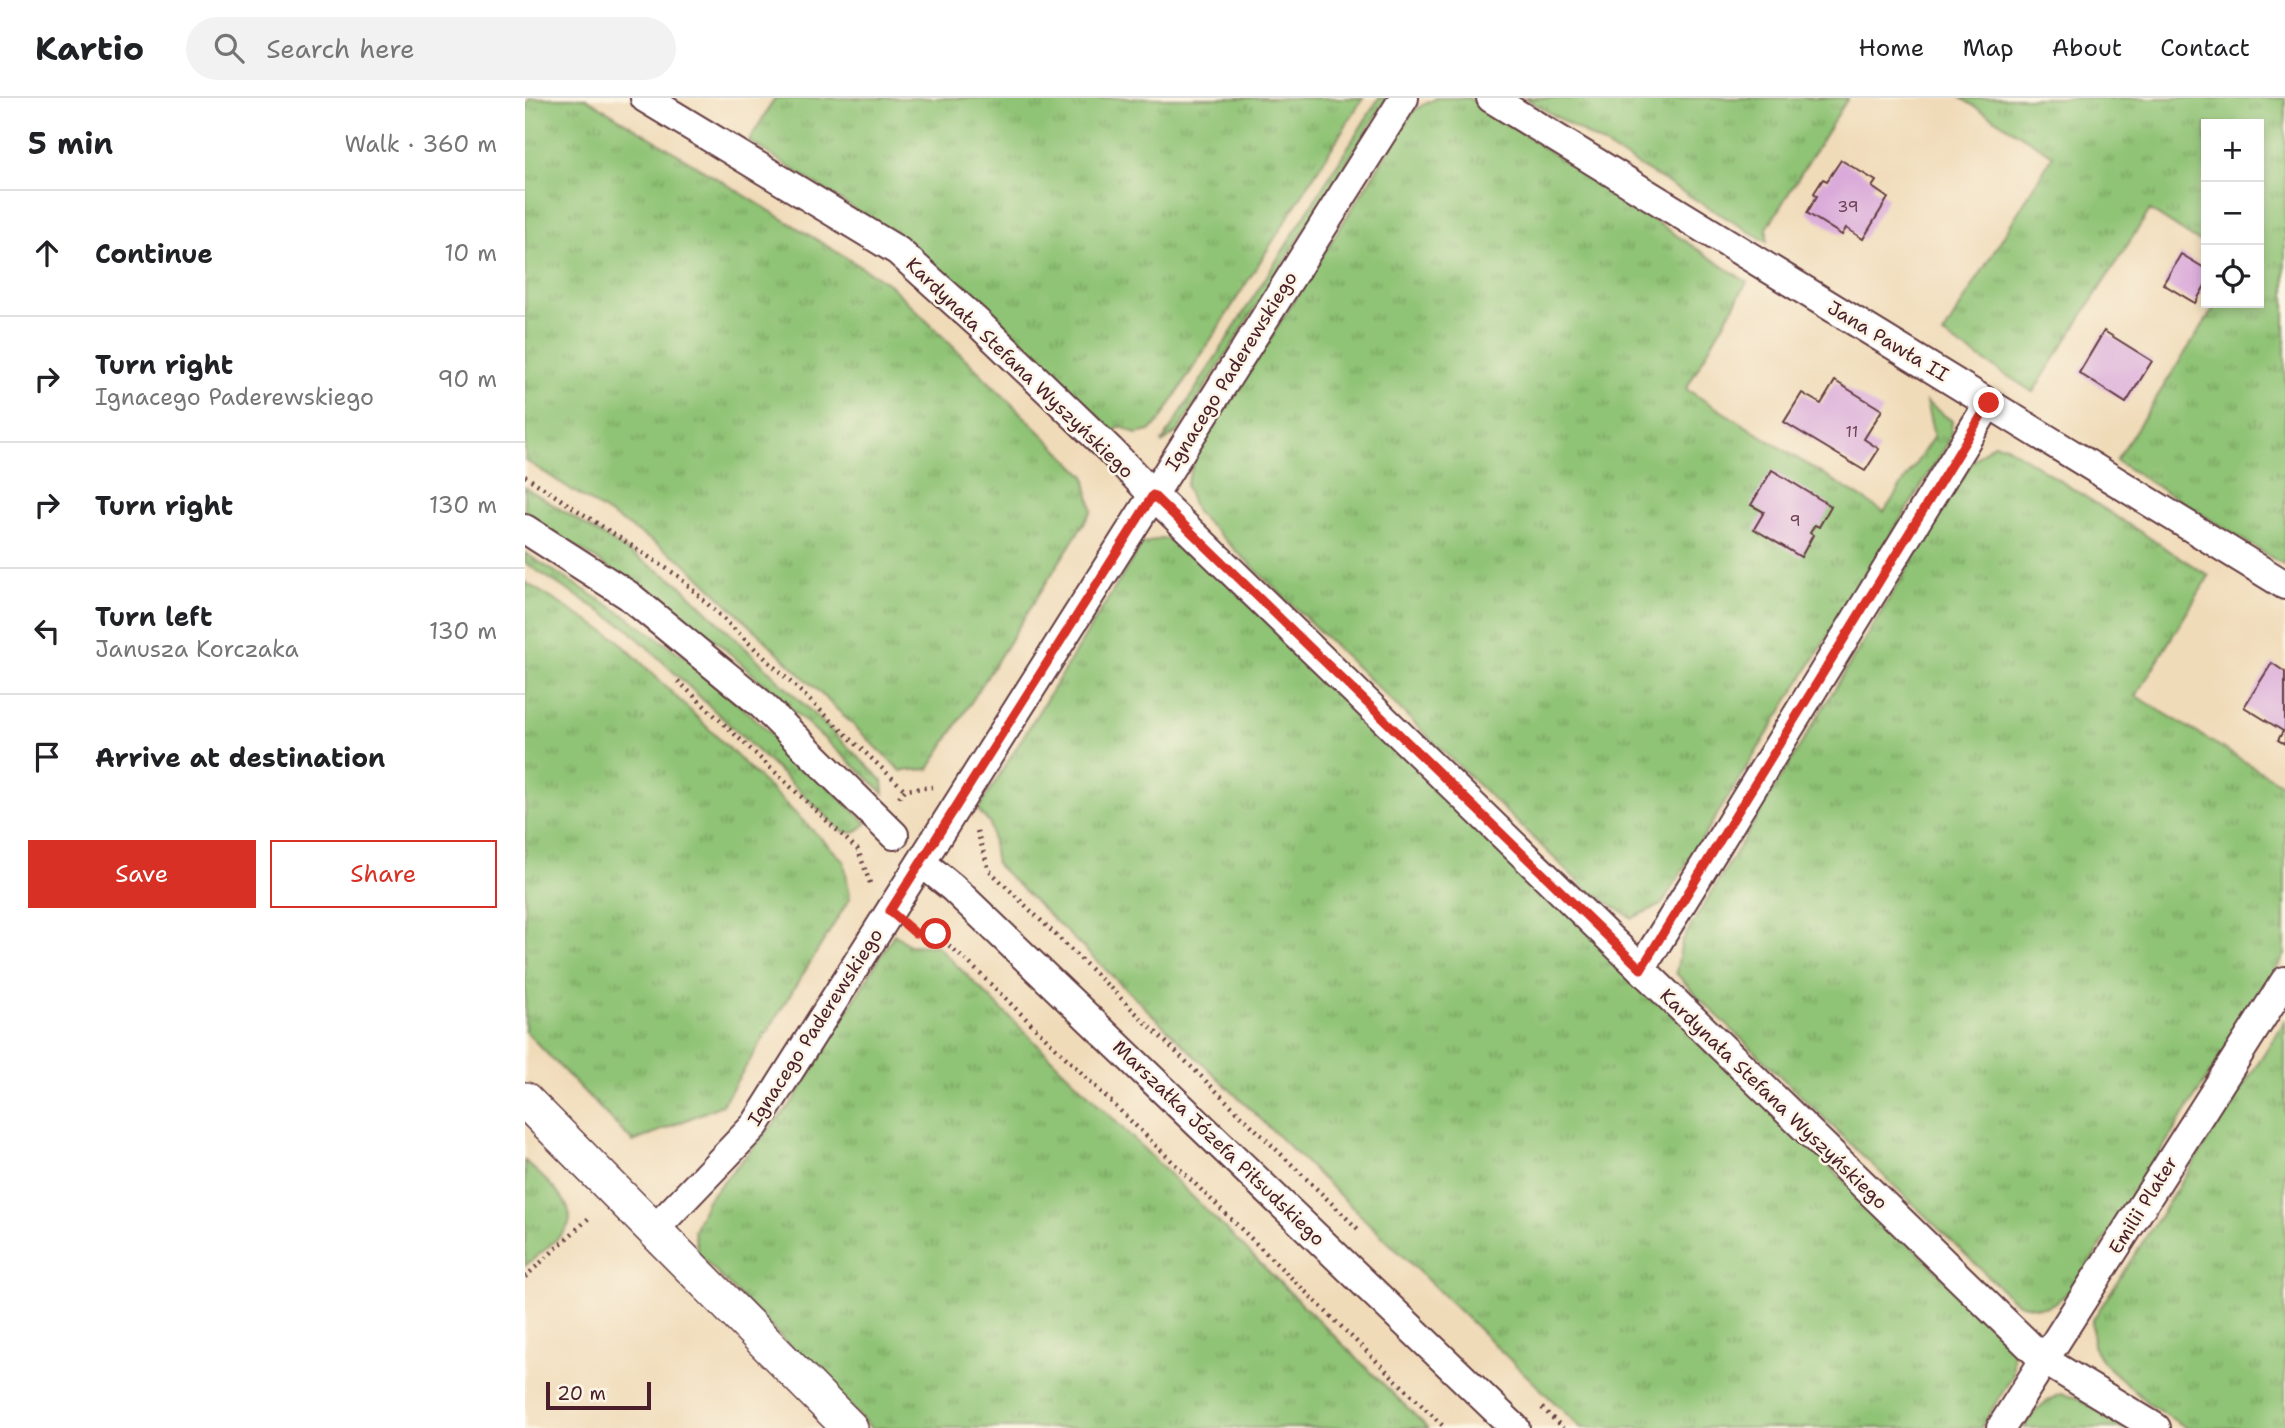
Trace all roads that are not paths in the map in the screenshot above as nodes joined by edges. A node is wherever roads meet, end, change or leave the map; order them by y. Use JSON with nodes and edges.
{"nodes":[{"id":1,"x":645,"y":98,"type":"edge"},
{"id":2,"x":1404,"y":98,"type":"edge"},
{"id":3,"x":1491,"y":98,"type":"edge"},
{"id":4,"x":1989,"y":403,"type":"junction"},
{"id":5,"x":1153,"y":495,"type":"junction"},
{"id":6,"x":525,"y":529,"type":"edge"},
{"id":7,"x":2285,"y":585,"type":"edge"},
{"id":8,"x":894,"y":835,"type":"dead end"},
{"id":9,"x":921,"y":862,"type":"junction"},
{"id":10,"x":1641,"y":969,"type":"junction"},
{"id":11,"x":2285,"y":981,"type":"edge"},
{"id":12,"x":525,"y":1100,"type":"edge"},
{"id":13,"x":654,"y":1230,"type":"junction"},
{"id":14,"x":2044,"y":1360,"type":"junction"},
{"id":15,"x":850,"y":1428,"type":"edge"},
{"id":16,"x":1515,"y":1428,"type":"edge"},
{"id":17,"x":2001,"y":1428,"type":"edge"},
{"id":18,"x":2156,"y":1428,"type":"edge"}],
"edges":[{"from":1,"to":5,"type":"street","name":"Kardynała Stefana Wyszyńskiego"},
{"from":2,"to":5,"type":"street","name":"Ignacego Paderewskiego"},
{"from":3,"to":4,"type":"street","name":"Jana Pawła II"},
{"from":4,"to":7,"type":"street","name":"Jana Pawła II"},
{"from":4,"to":10,"type":"street"},
{"from":5,"to":9,"type":"street","name":"Ignacego Paderewskiego"},
{"from":5,"to":10,"type":"street","name":"Kardynała Stefana Wyszyńskiego"},
{"from":6,"to":8,"type":"street"},
{"from":9,"to":13,"type":"street","name":"Ignacego Paderewskiego"},
{"from":9,"to":16,"type":"street","name":"Marszałka Józefa Piłsudskiego"},
{"from":10,"to":14,"type":"street","name":"Kardynała Stefana Wyszyńskiego"},
{"from":11,"to":14,"type":"street","name":"Emilii Plater"},
{"from":12,"to":13,"type":"street"},
{"from":13,"to":15,"type":"street"},
{"from":14,"to":17,"type":"street","name":"Emilii Plater"},
{"from":14,"to":18,"type":"street","name":"Kardynała Stefana Wyszyńskiego"}]}
